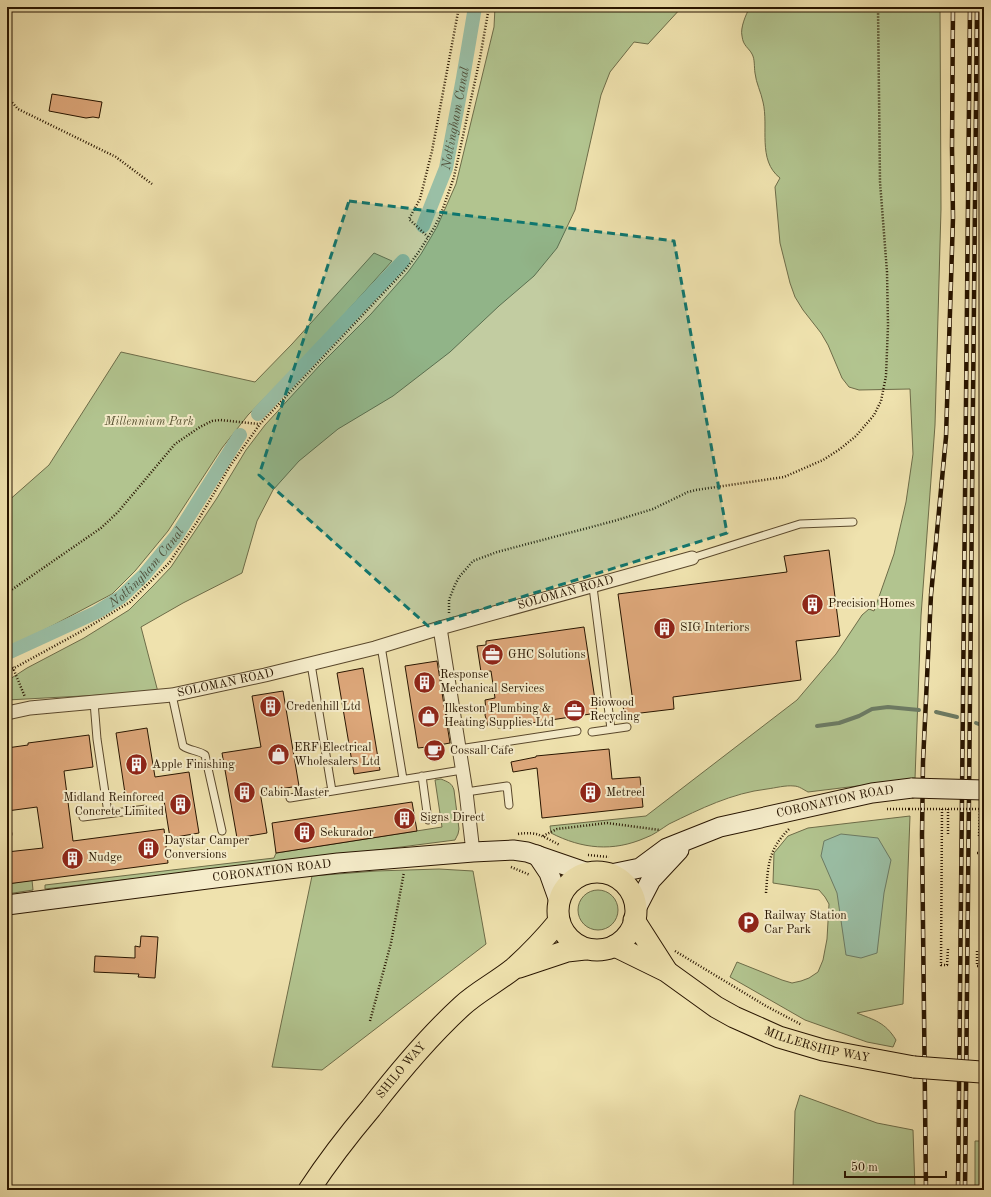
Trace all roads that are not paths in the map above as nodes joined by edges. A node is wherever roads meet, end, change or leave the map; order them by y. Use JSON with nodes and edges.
{"nodes":[{"id":1,"x":853,"y":522,"type":"dead end"},
{"id":2,"x":692,"y":558,"type":"joint"},
{"id":3,"x":593,"y":587,"type":"junction"},
{"id":4,"x":446,"y":627,"type":"junction"},
{"id":5,"x":381,"y":646,"type":"junction"},
{"id":6,"x":311,"y":664,"type":"junction"},
{"id":7,"x":172,"y":695,"type":"junction"},
{"id":8,"x":94,"y":702,"type":"junction"},
{"id":9,"x":7,"y":713,"type":"edge"},
{"id":10,"x":627,"y":727,"type":"dead end"},
{"id":11,"x":611,"y":729,"type":"junction"},
{"id":12,"x":577,"y":731,"type":"dead end"},
{"id":13,"x":592,"y":732,"type":"dead end"},
{"id":14,"x":459,"y":750,"type":"junction"},
{"id":15,"x":462,"y":770,"type":"junction"},
{"id":16,"x":422,"y":776,"type":"junction"},
{"id":17,"x":403,"y":779,"type":"junction"},
{"id":18,"x":984,"y":790,"type":"edge"},
{"id":19,"x":332,"y":791,"type":"junction"},
{"id":20,"x":466,"y":792,"type":"junction"},
{"id":21,"x":290,"y":798,"type":"dead end"},
{"id":22,"x":509,"y":805,"type":"dead end"},
{"id":23,"x":146,"y":809,"type":"dead end"},
{"id":24,"x":108,"y":813,"type":"junction"},
{"id":25,"x":83,"y":817,"type":"dead end"},
{"id":26,"x":428,"y":820,"type":"dead end"},
{"id":27,"x":222,"y":831,"type":"dead end"},
{"id":28,"x":690,"y":839,"type":"junction"},
{"id":29,"x":473,"y":852,"type":"junction"},
{"id":30,"x":537,"y":855,"type":"junction"},
{"id":31,"x":586,"y":864,"type":"junction"},
{"id":32,"x":612,"y":866,"type":"junction"},
{"id":33,"x":7,"y":905,"type":"edge"},
{"id":34,"x":559,"y":911,"type":"junction"},
{"id":35,"x":635,"y":915,"type":"junction"},
{"id":36,"x":615,"y":946,"type":"junction"},
{"id":37,"x":585,"y":949,"type":"junction"},
{"id":38,"x":512,"y":969,"type":"junction"},
{"id":39,"x":666,"y":970,"type":"junction"},
{"id":40,"x":983,"y":1072,"type":"edge"},
{"id":41,"x":309,"y":1190,"type":"edge"}],
"edges":[{"from":1,"to":2,"type":"lane"},
{"from":2,"to":3,"type":"street","name":"SOLOMAN ROAD"},
{"from":3,"to":4,"type":"street","name":"SOLOMAN ROAD"},
{"from":3,"to":11,"type":"lane"},
{"from":4,"to":5,"type":"street","name":"SOLOMAN ROAD"},
{"from":4,"to":14,"type":"street"},
{"from":5,"to":6,"type":"street","name":"SOLOMAN ROAD"},
{"from":5,"to":17,"type":"lane"},
{"from":6,"to":7,"type":"street","name":"SOLOMAN ROAD"},
{"from":6,"to":19,"type":"lane"},
{"from":7,"to":8,"type":"street","name":"SOLOMAN ROAD"},
{"from":7,"to":27,"type":"lane"},
{"from":8,"to":9,"type":"street","name":"SOLOMAN ROAD"},
{"from":8,"to":24,"type":"lane"},
{"from":10,"to":11,"type":"lane"},
{"from":11,"to":13,"type":"lane"},
{"from":12,"to":14,"type":"lane"},
{"from":14,"to":15,"type":"street"},
{"from":15,"to":16,"type":"lane"},
{"from":15,"to":20,"type":"street"},
{"from":16,"to":17,"type":"lane"},
{"from":16,"to":26,"type":"lane"},
{"from":17,"to":19,"type":"lane"},
{"from":18,"to":28,"type":"street","name":"CORONATION ROAD","bridge":true},
{"from":19,"to":21,"type":"lane"},
{"from":20,"to":22,"type":"lane"},
{"from":20,"to":29,"type":"street"},
{"from":23,"to":24,"type":"lane"},
{"from":24,"to":25,"type":"lane"},
{"from":28,"to":32,"type":"street","name":"CORONATION ROAD"},
{"from":28,"to":35,"type":"street","name":"CORONATION ROAD"},
{"from":29,"to":30,"type":"street","name":"CORONATION ROAD"},
{"from":29,"to":33,"type":"street","name":"CORONATION ROAD"},
{"from":30,"to":31,"type":"street","name":"CORONATION ROAD"},
{"from":30,"to":34,"type":"street"},
{"from":31,"to":32,"type":"main road"},
{"from":31,"to":34,"type":"main road","name":"SHILO WAY"},
{"from":32,"to":35,"type":"main road","name":"MILLERSHIP WAY"},
{"from":34,"to":37,"type":"main road"},
{"from":34,"to":38,"type":"main road","name":"SHILO WAY"},
{"from":35,"to":36,"type":"main road"},
{"from":35,"to":39,"type":"main road","name":"MILLERSHIP WAY"},
{"from":36,"to":37,"type":"main road","name":"SHILO WAY"},
{"from":36,"to":39,"type":"main road","name":"MILLERSHIP WAY"},
{"from":37,"to":38,"type":"main road","name":"SHILO WAY"},
{"from":38,"to":41,"type":"main road","name":"SHILO WAY"},
{"from":39,"to":40,"type":"main road","name":"MILLERSHIP WAY","bridge":true}]}
